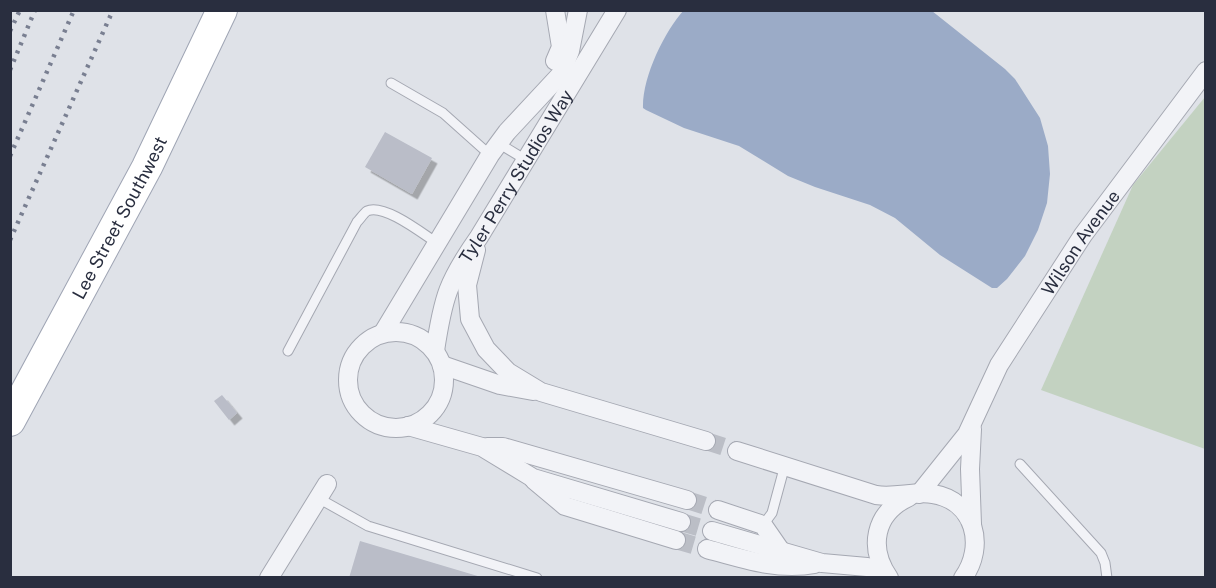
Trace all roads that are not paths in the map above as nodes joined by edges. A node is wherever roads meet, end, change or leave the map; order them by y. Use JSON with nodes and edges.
{"nodes":[{"id":1,"x":222,"y":10,"type":"edge"},
{"id":2,"x":555,"y":10,"type":"edge"},
{"id":3,"x":578,"y":10,"type":"edge"},
{"id":4,"x":617,"y":10,"type":"edge"},
{"id":5,"x":1206,"y":71,"type":"edge"},
{"id":6,"x":391,"y":82,"type":"dead end"},
{"id":7,"x":536,"y":102,"type":"junction"},
{"id":8,"x":494,"y":149,"type":"junction"},
{"id":9,"x":526,"y":160,"type":"junction"},
{"id":10,"x":479,"y":237,"type":"junction"},
{"id":11,"x":437,"y":243,"type":"junction"},
{"id":12,"x":383,"y":333,"type":"junction"},
{"id":13,"x":288,"y":351,"type":"dead end"},
{"id":14,"x":439,"y":358,"type":"junction"},
{"id":15,"x":541,"y":392,"type":"junction"},
{"id":16,"x":10,"y":421,"type":"edge"},
{"id":17,"x":972,"y":424,"type":"junction"},
{"id":18,"x":408,"y":426,"type":"junction"},
{"id":19,"x":706,"y":441,"type":"tunnel mouth"},
{"id":20,"x":482,"y":447,"type":"junction"},
{"id":21,"x":737,"y":451,"type":"tunnel mouth"},
{"id":22,"x":1020,"y":464,"type":"dead end"},
{"id":23,"x":785,"y":465,"type":"junction"},
{"id":24,"x":533,"y":478,"type":"junction"},
{"id":25,"x":322,"y":491,"type":"joint"},
{"id":26,"x":915,"y":495,"type":"junction"},
{"id":27,"x":687,"y":501,"type":"tunnel mouth"},
{"id":28,"x":718,"y":510,"type":"tunnel mouth"},
{"id":29,"x":681,"y":522,"type":"tunnel mouth"},
{"id":30,"x":763,"y":525,"type":"junction"},
{"id":31,"x":972,"y":525,"type":"junction"},
{"id":32,"x":712,"y":531,"type":"tunnel mouth"},
{"id":33,"x":676,"y":540,"type":"tunnel mouth"},
{"id":34,"x":706,"y":549,"type":"tunnel mouth"},
{"id":35,"x":782,"y":551,"type":"junction"},
{"id":36,"x":822,"y":563,"type":"junction"},
{"id":37,"x":966,"y":575,"type":"edge"},
{"id":38,"x":268,"y":578,"type":"edge"},
{"id":39,"x":537,"y":578,"type":"edge"},
{"id":40,"x":888,"y":578,"type":"edge"},
{"id":41,"x":1107,"y":578,"type":"edge"}],
"edges":[{"from":1,"to":16,"type":"main road","name":"Lee Street Southwest"},
{"from":2,"to":7,"type":"street"},
{"from":3,"to":7,"type":"street","name":"Tyler Perry Studios Way"},
{"from":4,"to":9,"type":"street","name":"Tyler Perry Studios Way"},
{"from":5,"to":17,"type":"street","name":"Wilson Avenue"},
{"from":6,"to":8,"type":"lane"},
{"from":7,"to":8,"type":"street","name":"Tyler Perry Studios Way"},
{"from":8,"to":9,"type":"lane"},
{"from":8,"to":11,"type":"street","name":"Tyler Perry Studios Way"},
{"from":9,"to":10,"type":"street","name":"Tyler Perry Studios Way"},
{"from":10,"to":14,"type":"street","name":"Tyler Perry Studios Way"},
{"from":10,"to":15,"type":"street"},
{"from":11,"to":12,"type":"street","name":"Tyler Perry Studios Way"},
{"from":11,"to":13,"type":"lane"},
{"from":12,"to":14,"type":"street"},
{"from":12,"to":18,"type":"street"},
{"from":14,"to":15,"type":"street"},
{"from":14,"to":18,"type":"street"},
{"from":15,"to":19,"type":"street"},
{"from":17,"to":26,"type":"street"},
{"from":17,"to":31,"type":"street"},
{"from":18,"to":20,"type":"street"},
{"from":20,"to":24,"type":"street"},
{"from":20,"to":27,"type":"street"},
{"from":21,"to":23,"type":"street"},
{"from":22,"to":41,"type":"lane"},
{"from":23,"to":26,"type":"street"},
{"from":23,"to":30,"type":"lane"},
{"from":24,"to":29,"type":"street"},
{"from":24,"to":33,"type":"street"},
{"from":25,"to":38,"type":"street"},
{"from":25,"to":39,"type":"lane"},
{"from":26,"to":31,"type":"street"},
{"from":26,"to":40,"type":"street"},
{"from":28,"to":30,"type":"street"},
{"from":30,"to":35,"type":"street"},
{"from":31,"to":37,"type":"street"},
{"from":32,"to":35,"type":"street"},
{"from":34,"to":36,"type":"street"},
{"from":35,"to":36,"type":"street"},
{"from":36,"to":40,"type":"street"}]}
